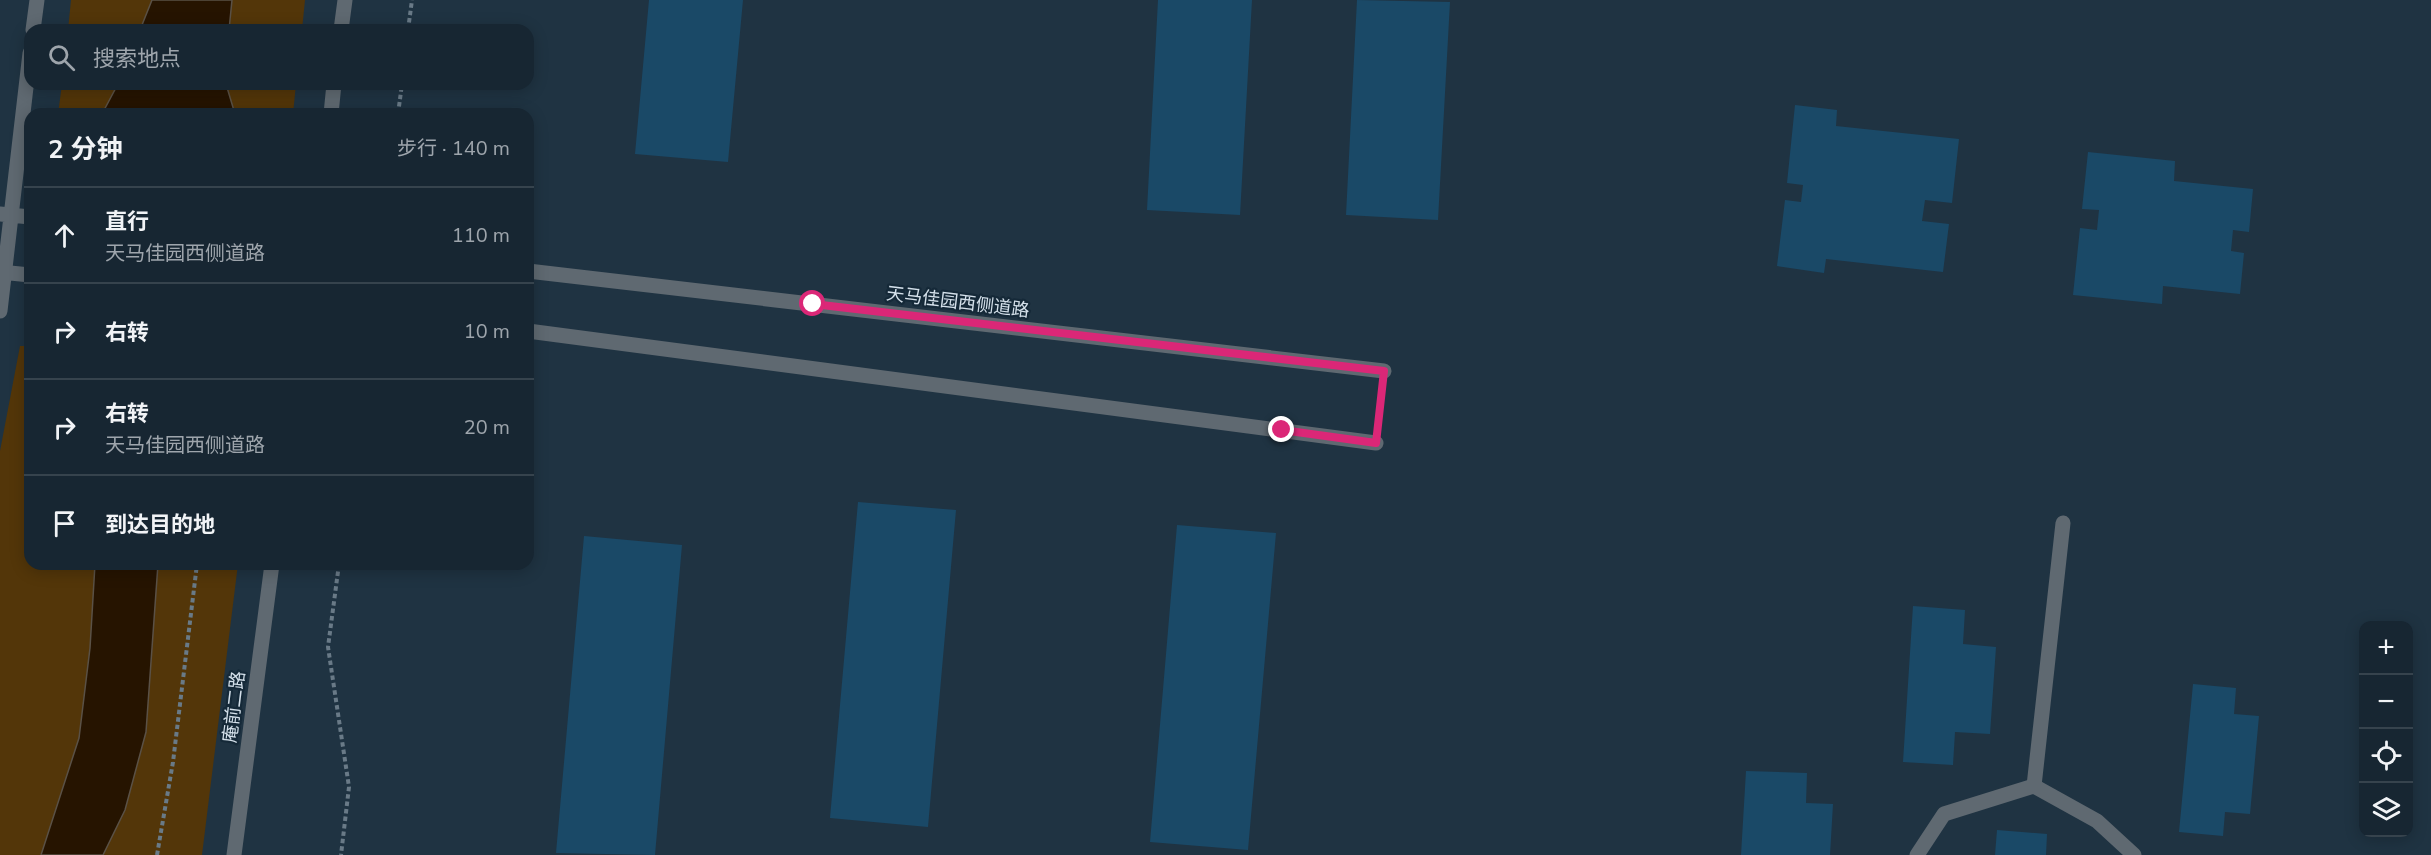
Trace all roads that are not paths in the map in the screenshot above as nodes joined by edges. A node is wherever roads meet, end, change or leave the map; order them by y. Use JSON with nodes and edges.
{"nodes":[{"id":1,"x":37,"y":0,"type":"edge"},
{"id":2,"x":345,"y":0,"type":"edge"},
{"id":3,"x":34,"y":24,"type":"edge"},
{"id":4,"x":343,"y":24,"type":"edge"},
{"id":5,"x":24,"y":90,"type":"edge"},
{"id":6,"x":333,"y":90,"type":"edge"},
{"id":7,"x":332,"y":108,"type":"edge"},
{"id":8,"x":5,"y":214,"type":"edge"},
{"id":9,"x":24,"y":216,"type":"edge"},
{"id":10,"x":2,"y":272,"type":"edge"},
{"id":11,"x":534,"y":272,"type":"edge"},
{"id":12,"x":24,"y":274,"type":"edge"},
{"id":13,"x":0,"y":311,"type":"edge"},
{"id":14,"x":534,"y":332,"type":"edge"},
{"id":15,"x":1384,"y":371,"type":"road end"},
{"id":16,"x":1376,"y":443,"type":"road end"},
{"id":17,"x":2063,"y":523,"type":"dead end"},
{"id":18,"x":271,"y":570,"type":"edge"},
{"id":19,"x":2034,"y":786,"type":"junction"},
{"id":20,"x":234,"y":855,"type":"edge"},
{"id":21,"x":1917,"y":855,"type":"edge"},
{"id":22,"x":2134,"y":855,"type":"edge"}],
"edges":[{"from":1,"to":3,"type":"street"},
{"from":2,"to":4,"type":"street"},
{"from":5,"to":8,"type":"street"},
{"from":6,"to":7,"type":"street"},
{"from":8,"to":9,"type":"street"},
{"from":8,"to":10,"type":"street"},
{"from":10,"to":12,"type":"street"},
{"from":10,"to":13,"type":"street"},
{"from":11,"to":15,"type":"street","name":"天马佳园西侧道路"},
{"from":14,"to":16,"type":"street"},
{"from":17,"to":19,"type":"street"},
{"from":18,"to":20,"type":"street","name":"庵前二路"},
{"from":19,"to":21,"type":"street"},
{"from":19,"to":22,"type":"street"}]}
